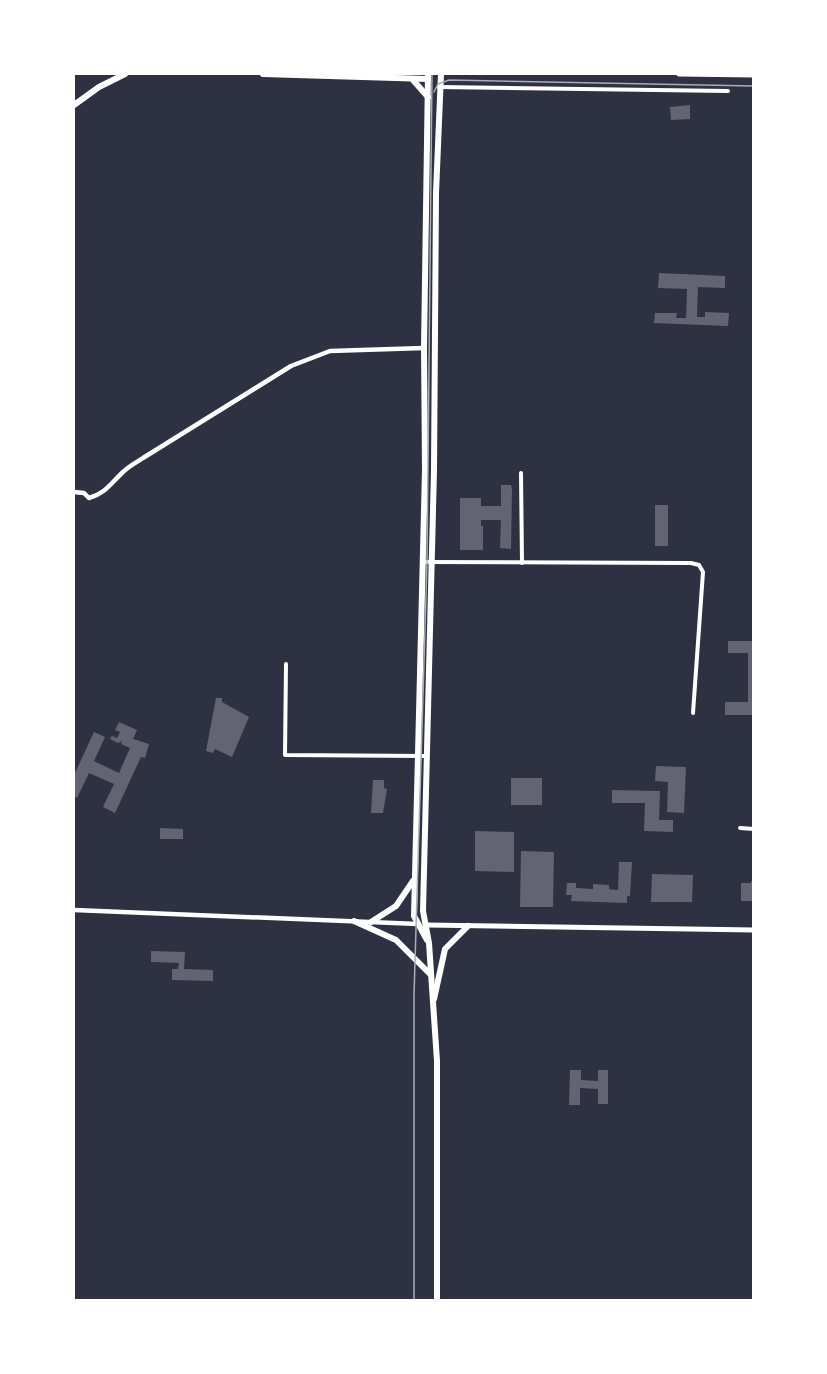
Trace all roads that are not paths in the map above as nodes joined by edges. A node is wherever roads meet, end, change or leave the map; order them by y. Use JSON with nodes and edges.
{"nodes":[{"id":1,"x":125,"y":74,"type":"edge"},
{"id":2,"x":263,"y":74,"type":"edge"},
{"id":3,"x":419,"y":74,"type":"edge"},
{"id":4,"x":439,"y":74,"type":"edge"},
{"id":5,"x":679,"y":74,"type":"edge"},
{"id":6,"x":753,"y":75,"type":"edge"},
{"id":7,"x":428,"y":76,"type":"edge"},
{"id":8,"x":411,"y":78,"type":"junction"},
{"id":9,"x":438,"y":87,"type":"junction"},
{"id":10,"x":728,"y":91,"type":"dead end"},
{"id":11,"x":428,"y":97,"type":"junction"},
{"id":12,"x":74,"y":105,"type":"edge"},
{"id":13,"x":426,"y":192,"type":"junction"},
{"id":14,"x":436,"y":192,"type":"junction"},
{"id":15,"x":424,"y":348,"type":"junction"},
{"id":16,"x":435,"y":348,"type":"junction"},
{"id":17,"x":521,"y":473,"type":"dead end"},
{"id":18,"x":74,"y":492,"type":"edge"},
{"id":19,"x":422,"y":562,"type":"junction"},
{"id":20,"x":432,"y":562,"type":"junction"},
{"id":21,"x":522,"y":563,"type":"junction"},
{"id":22,"x":420,"y":623,"type":"junction"},
{"id":23,"x":431,"y":624,"type":"junction"},
{"id":24,"x":286,"y":664,"type":"dead end"},
{"id":25,"x":693,"y":713,"type":"dead end"},
{"id":26,"x":417,"y":756,"type":"junction"},
{"id":27,"x":428,"y":756,"type":"junction"},
{"id":28,"x":740,"y":828,"type":"dead end"},
{"id":29,"x":753,"y":828,"type":"edge"},
{"id":30,"x":414,"y":880,"type":"junction"},
{"id":31,"x":74,"y":910,"type":"edge"},
{"id":32,"x":354,"y":921,"type":"junction"},
{"id":33,"x":371,"y":922,"type":"junction"},
{"id":34,"x":418,"y":924,"type":"junction"},
{"id":35,"x":427,"y":925,"type":"junction"},
{"id":36,"x":471,"y":926,"type":"junction"},
{"id":37,"x":753,"y":930,"type":"edge"},
{"id":38,"x":429,"y":943,"type":"junction"},
{"id":39,"x":431,"y":975,"type":"junction"},
{"id":40,"x":433,"y":1002,"type":"junction"},
{"id":41,"x":437,"y":1300,"type":"edge"}],
"edges":[{"from":1,"to":12,"type":"main road"},
{"from":2,"to":8,"type":"main road"},
{"from":3,"to":8,"type":"main road"},
{"from":4,"to":7,"type":"main road"},
{"from":4,"to":9,"type":"main road"},
{"from":5,"to":6,"type":"main road"},
{"from":7,"to":8,"type":"main road"},
{"from":7,"to":11,"type":"main road"},
{"from":8,"to":11,"type":"main road"},
{"from":9,"to":10,"type":"street"},
{"from":9,"to":14,"type":"main road"},
{"from":11,"to":13,"type":"main road"},
{"from":13,"to":14,"type":"main road"},
{"from":13,"to":15,"type":"main road"},
{"from":14,"to":16,"type":"main road"},
{"from":15,"to":16,"type":"main road"},
{"from":15,"to":18,"type":"street"},
{"from":15,"to":19,"type":"main road"},
{"from":16,"to":20,"type":"main road"},
{"from":17,"to":21,"type":"street"},
{"from":19,"to":20,"type":"street"},
{"from":19,"to":22,"type":"main road"},
{"from":20,"to":21,"type":"street"},
{"from":20,"to":23,"type":"main road"},
{"from":21,"to":25,"type":"street"},
{"from":22,"to":23,"type":"main road"},
{"from":22,"to":26,"type":"main road"},
{"from":23,"to":27,"type":"main road"},
{"from":24,"to":26,"type":"street"},
{"from":26,"to":27,"type":"street"},
{"from":26,"to":30,"type":"main road"},
{"from":27,"to":35,"type":"main road"},
{"from":28,"to":29,"type":"street"},
{"from":30,"to":33,"type":"main road"},
{"from":30,"to":34,"type":"main road"},
{"from":31,"to":32,"type":"street"},
{"from":32,"to":33,"type":"street"},
{"from":32,"to":39,"type":"main road"},
{"from":33,"to":34,"type":"street"},
{"from":34,"to":35,"type":"street"},
{"from":34,"to":38,"type":"main road"},
{"from":35,"to":36,"type":"main road"},
{"from":35,"to":38,"type":"main road"},
{"from":36,"to":37,"type":"main road"},
{"from":36,"to":40,"type":"main road"},
{"from":38,"to":39,"type":"main road"},
{"from":39,"to":40,"type":"main road"},
{"from":40,"to":41,"type":"main road"}]}
